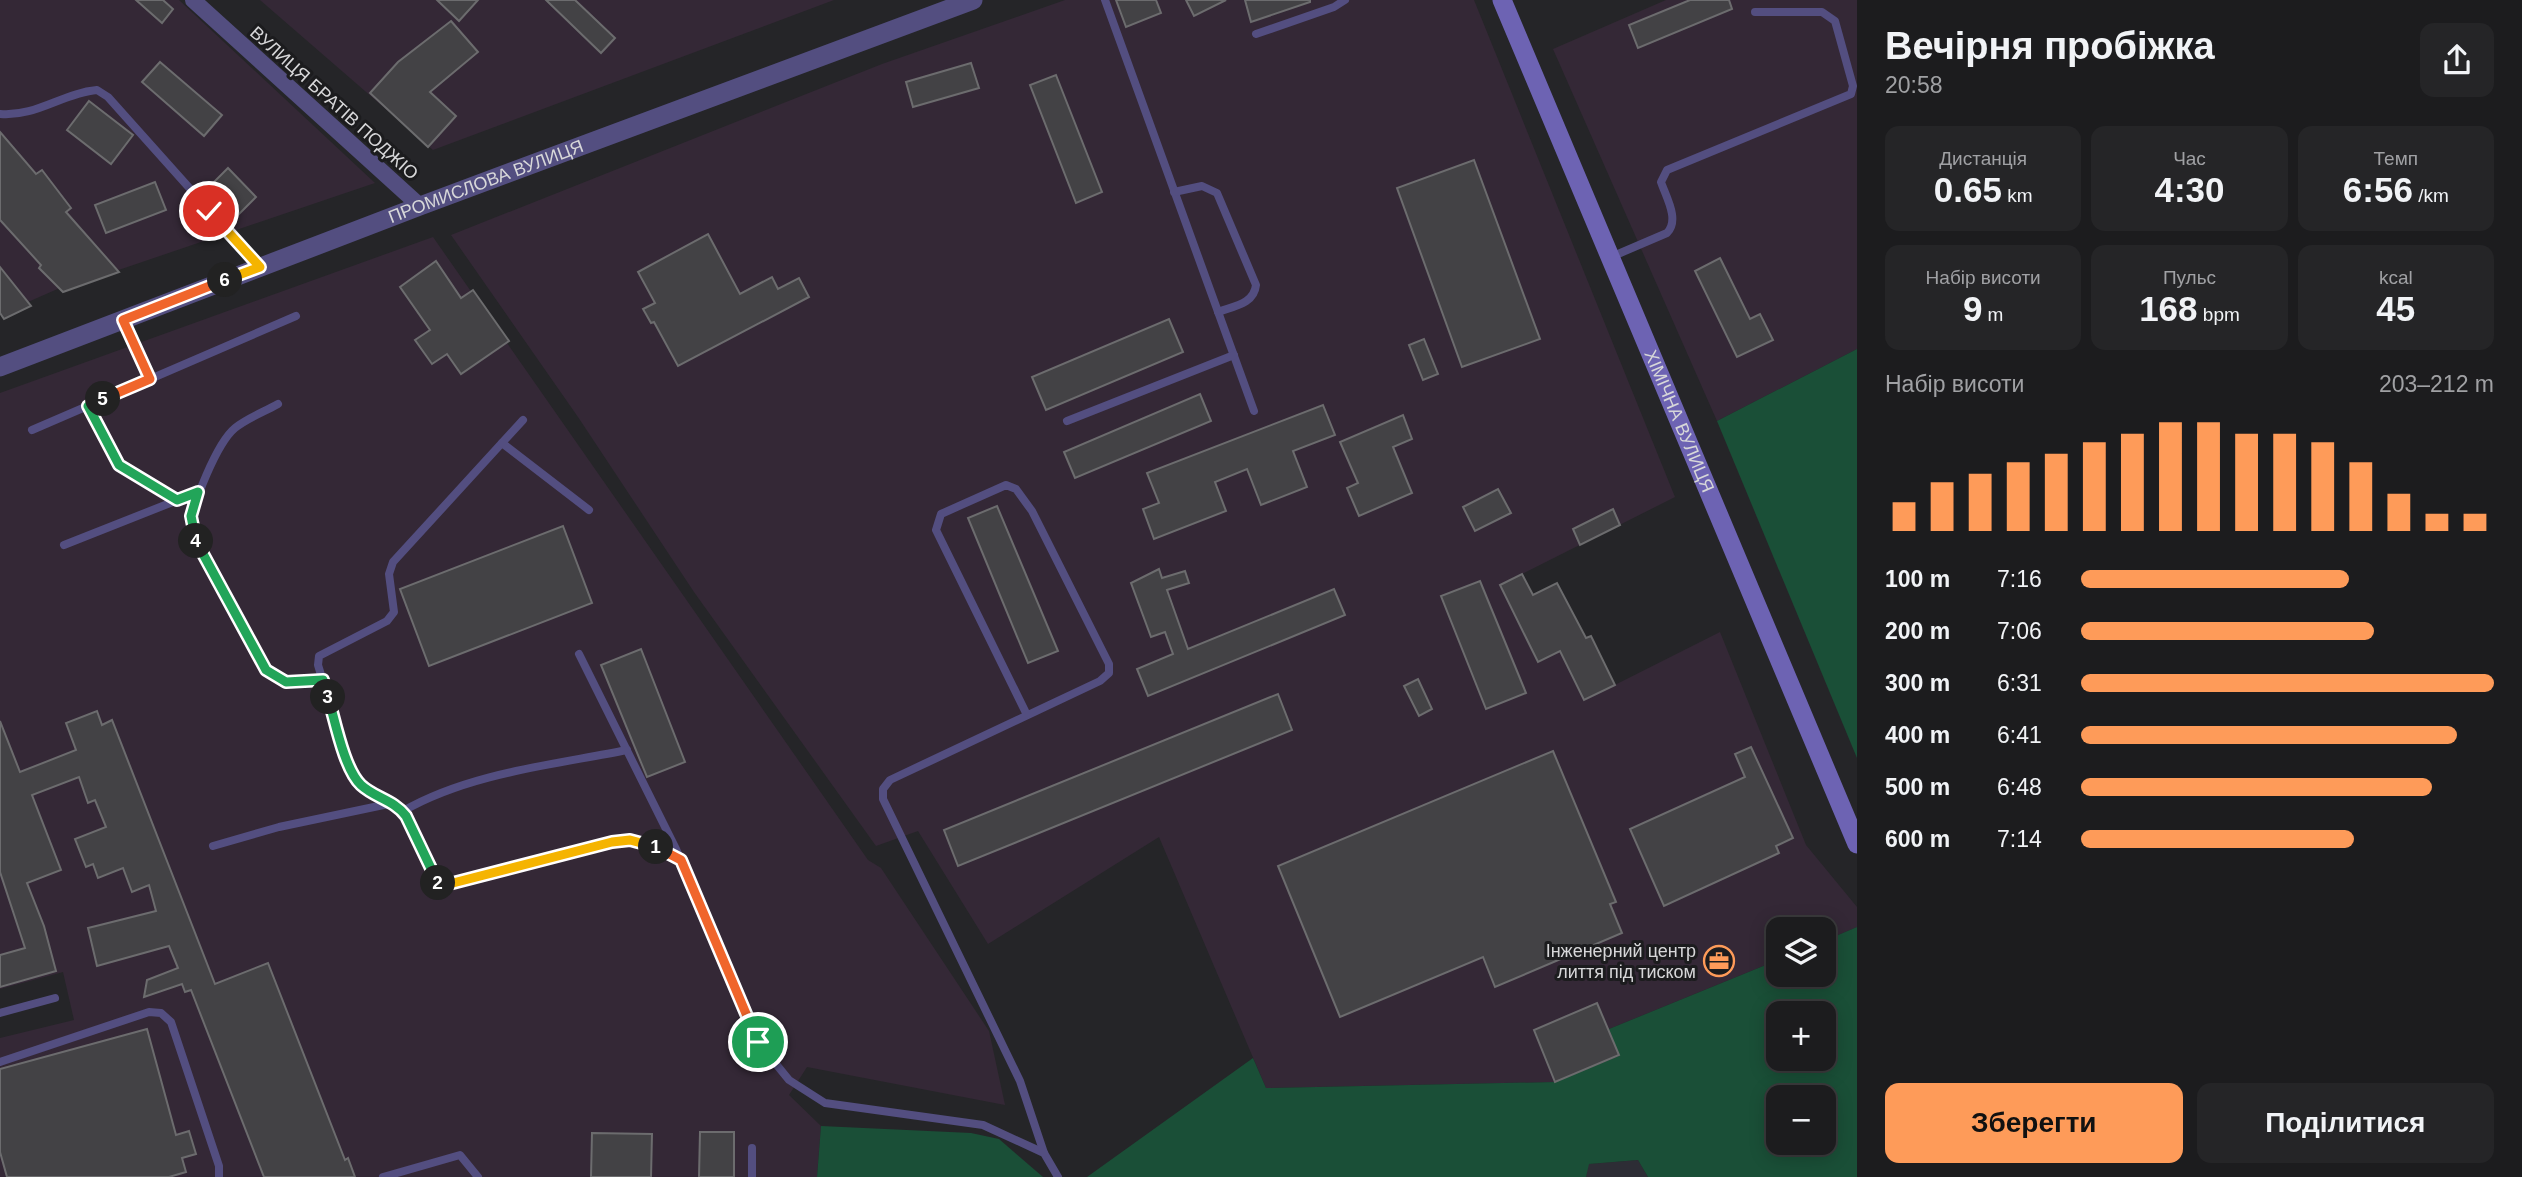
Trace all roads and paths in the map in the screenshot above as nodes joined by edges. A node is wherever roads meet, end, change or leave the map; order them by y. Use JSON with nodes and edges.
{"nodes":[{"id":1,"x":193,"y":0,"type":"edge"},
{"id":2,"x":973,"y":0,"type":"edge"},
{"id":3,"x":1105,"y":0,"type":"edge"},
{"id":4,"x":1345,"y":0,"type":"edge"},
{"id":5,"x":1502,"y":0,"type":"edge"},
{"id":6,"x":1755,"y":12,"type":"dead end"},
{"id":7,"x":1256,"y":34,"type":"dead end"},
{"id":8,"x":0,"y":114,"type":"edge"},
{"id":9,"x":1174,"y":192,"type":"junction"},
{"id":10,"x":420,"y":206,"type":"junction"},
{"id":11,"x":1610,"y":258,"type":"junction"},
{"id":12,"x":260,"y":267,"type":"junction"},
{"id":13,"x":1218,"y":312,"type":"junction"},
{"id":14,"x":296,"y":316,"type":"dead end"},
{"id":15,"x":123,"y":320,"type":"junction"},
{"id":16,"x":1234,"y":355,"type":"junction"},
{"id":17,"x":0,"y":368,"type":"edge"},
{"id":18,"x":150,"y":379,"type":"junction"},
{"id":19,"x":278,"y":404,"type":"dead end"},
{"id":20,"x":88,"y":406,"type":"junction"},
{"id":21,"x":1254,"y":411,"type":"dead end"},
{"id":22,"x":523,"y":420,"type":"dead end"},
{"id":23,"x":1067,"y":421,"type":"dead end"},
{"id":24,"x":32,"y":430,"type":"dead end"},
{"id":25,"x":502,"y":443,"type":"junction"},
{"id":26,"x":198,"y":492,"type":"junction"},
{"id":27,"x":177,"y":500,"type":"junction"},
{"id":28,"x":589,"y":510,"type":"dead end"},
{"id":29,"x":64,"y":545,"type":"dead end"},
{"id":30,"x":579,"y":654,"type":"dead end"},
{"id":31,"x":323,"y":680,"type":"junction"},
{"id":32,"x":1027,"y":715,"type":"junction"},
{"id":33,"x":627,"y":750,"type":"junction"},
{"id":34,"x":393,"y":803,"type":"junction"},
{"id":35,"x":402,"y":811,"type":"junction"},
{"id":36,"x":1857,"y":844,"type":"edge"},
{"id":37,"x":213,"y":846,"type":"dead end"},
{"id":38,"x":681,"y":860,"type":"junction"},
{"id":39,"x":55,"y":998,"type":"dead end"},
{"id":40,"x":0,"y":1013,"type":"edge"},
{"id":41,"x":0,"y":1062,"type":"edge"},
{"id":42,"x":752,"y":1148,"type":"dead end"},
{"id":43,"x":1044,"y":1153,"type":"junction"},
{"id":44,"x":219,"y":1177,"type":"edge"},
{"id":45,"x":383,"y":1177,"type":"edge"},
{"id":46,"x":478,"y":1177,"type":"edge"},
{"id":47,"x":752,"y":1177,"type":"edge"},
{"id":48,"x":1058,"y":1177,"type":"edge"}],
"edges":[{"from":1,"to":10,"type":"street","name":"ВУЛИЦЯ БРАТІВ ПОДЖІО"},
{"from":2,"to":10,"type":"street","name":"ПРОМИСЛОВА ВУЛИЦЯ"},
{"from":3,"to":9,"type":"lane"},
{"from":4,"to":7,"type":"lane"},
{"from":5,"to":11,"type":"main road","name":"ХІМІЧНА ВУЛИЦЯ"},
{"from":6,"to":11,"type":"lane"},
{"from":8,"to":12,"type":"lane"},
{"from":9,"to":13,"type":"lane"},
{"from":9,"to":13,"type":"lane"},
{"from":10,"to":12,"type":"street","name":"ПРОМИСЛОВА ВУЛИЦЯ"},
{"from":11,"to":36,"type":"main road","name":"ХІМІЧНА ВУЛИЦЯ"},
{"from":12,"to":15,"type":"street","name":"ПРОМИСЛОВА ВУЛИЦЯ"},
{"from":13,"to":16,"type":"lane"},
{"from":14,"to":18,"type":"lane"},
{"from":15,"to":17,"type":"street","name":"ПРОМИСЛОВА ВУЛИЦЯ"},
{"from":15,"to":18,"type":"lane"},
{"from":16,"to":21,"type":"lane"},
{"from":16,"to":23,"type":"lane"},
{"from":18,"to":20,"type":"lane"},
{"from":19,"to":26,"type":"lane"},
{"from":20,"to":24,"type":"lane"},
{"from":20,"to":27,"type":"lane"},
{"from":22,"to":25,"type":"lane"},
{"from":25,"to":28,"type":"lane"},
{"from":25,"to":31,"type":"lane"},
{"from":26,"to":27,"type":"lane"},
{"from":26,"to":31,"type":"lane"},
{"from":27,"to":29,"type":"lane"},
{"from":30,"to":33,"type":"lane"},
{"from":31,"to":34,"type":"lane"},
{"from":32,"to":32,"type":"lane"},
{"from":32,"to":43,"type":"lane"},
{"from":33,"to":35,"type":"lane"},
{"from":33,"to":38,"type":"lane"},
{"from":34,"to":35,"type":"lane"},
{"from":34,"to":37,"type":"lane"},
{"from":35,"to":38,"type":"lane"},
{"from":38,"to":43,"type":"lane"},
{"from":39,"to":40,"type":"lane"},
{"from":41,"to":44,"type":"lane"},
{"from":42,"to":47,"type":"lane"},
{"from":43,"to":48,"type":"lane"},
{"from":45,"to":46,"type":"lane"}]}
